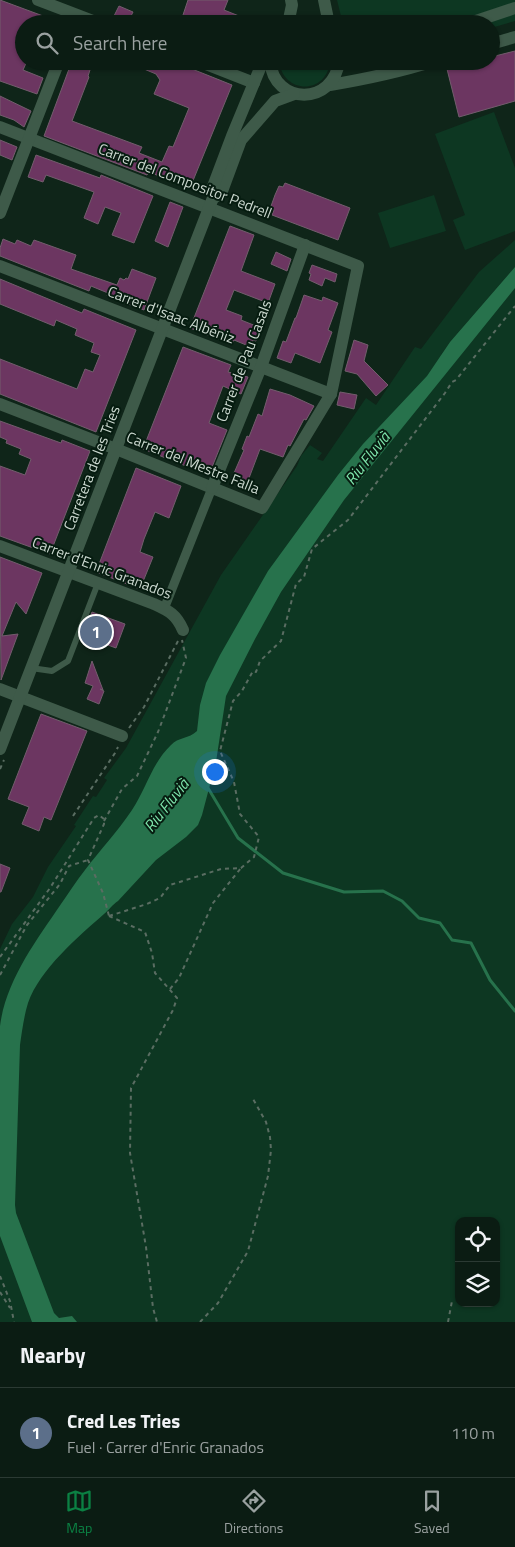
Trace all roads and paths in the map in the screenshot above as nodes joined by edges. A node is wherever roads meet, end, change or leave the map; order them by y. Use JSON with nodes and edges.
{"nodes":[{"id":1,"x":38,"y":0,"type":"edge"},
{"id":2,"x":291,"y":0,"type":"edge"},
{"id":3,"x":324,"y":0,"type":"edge"},
{"id":4,"x":515,"y":8,"type":"edge"},
{"id":5,"x":67,"y":15,"type":"edge"},
{"id":6,"x":290,"y":15,"type":"edge"},
{"id":7,"x":328,"y":15,"type":"edge"},
{"id":8,"x":494,"y":15,"type":"edge"},
{"id":9,"x":515,"y":37,"type":"edge"},
{"id":10,"x":500,"y":41,"type":"edge"},
{"id":11,"x":55,"y":70,"type":"edge"},
{"id":12,"x":221,"y":70,"type":"edge"},
{"id":13,"x":259,"y":70,"type":"edge"},
{"id":14,"x":272,"y":70,"type":"edge"},
{"id":15,"x":337,"y":70,"type":"edge"},
{"id":16,"x":404,"y":70,"type":"edge"},
{"id":17,"x":254,"y":83,"type":"junction"},
{"id":18,"x":330,"y":85,"type":"junction"},
{"id":19,"x":294,"y":94,"type":"junction"},
{"id":20,"x":0,"y":127,"type":"edge"},
{"id":21,"x":29,"y":138,"type":"junction"},
{"id":22,"x":211,"y":203,"type":"junction"},
{"id":23,"x":0,"y":213,"type":"edge"},
{"id":24,"x":305,"y":246,"type":"junction"},
{"id":25,"x":0,"y":266,"type":"edge"},
{"id":26,"x":515,"y":306,"type":"edge"},
{"id":27,"x":163,"y":329,"type":"junction"},
{"id":28,"x":261,"y":367,"type":"junction"},
{"id":29,"x":331,"y":394,"type":"junction"},
{"id":30,"x":0,"y":404,"type":"edge"},
{"id":31,"x":116,"y":449,"type":"junction"},
{"id":32,"x":212,"y":488,"type":"junction"},
{"id":33,"x":0,"y":546,"type":"edge"},
{"id":34,"x":68,"y":572,"type":"junction"},
{"id":35,"x":98,"y":583,"type":"junction"},
{"id":36,"x":164,"y":609,"type":"junction"},
{"id":37,"x":182,"y":633,"type":"junction"},
{"id":38,"x":31,"y":668,"type":"junction"},
{"id":39,"x":0,"y":689,"type":"edge"},
{"id":40,"x":20,"y":697,"type":"junction"},
{"id":41,"x":122,"y":736,"type":"junction"},
{"id":42,"x":0,"y":749,"type":"edge"},
{"id":43,"x":73,"y":816,"type":"dead end"},
{"id":44,"x":104,"y":822,"type":"junction"},
{"id":45,"x":88,"y":860,"type":"junction"},
{"id":46,"x":241,"y":868,"type":"junction"},
{"id":47,"x":109,"y":916,"type":"junction"},
{"id":48,"x":0,"y":957,"type":"edge"},
{"id":49,"x":0,"y":975,"type":"edge"},
{"id":50,"x":170,"y":990,"type":"junction"},
{"id":51,"x":253,"y":1099,"type":"dead end"},
{"id":52,"x":0,"y":1276,"type":"edge"},
{"id":53,"x":0,"y":1292,"type":"edge"},
{"id":54,"x":452,"y":1301,"type":"dead end"},
{"id":55,"x":12,"y":1310,"type":"junction"},
{"id":56,"x":14,"y":1322,"type":"edge"},
{"id":57,"x":157,"y":1322,"type":"edge"},
{"id":58,"x":200,"y":1322,"type":"edge"},
{"id":59,"x":448,"y":1322,"type":"edge"}],
"edges":[{"from":1,"to":5,"type":"street"},
{"from":2,"to":6,"type":"street"},
{"from":3,"to":7,"type":"street"},
{"from":4,"to":8,"type":"street"},
{"from":9,"to":10,"type":"street"},
{"from":11,"to":21,"type":"street"},
{"from":12,"to":17,"type":"street"},
{"from":13,"to":17,"type":"street","name":"Carretera de les Tries"},
{"from":14,"to":19,"type":"street"},
{"from":15,"to":18,"type":"street"},
{"from":16,"to":18,"type":"street"},
{"from":17,"to":22,"type":"street","name":"Carretera de les Tries"},
{"from":18,"to":19,"type":"street"},
{"from":19,"to":22,"type":"street","name":"Carretera de les Tries"},
{"from":20,"to":21,"type":"street","name":"Carrer del Compositor Pedrell"},
{"from":21,"to":22,"type":"street","name":"Carrer del Compositor Pedrell"},
{"from":21,"to":23,"type":"street"},
{"from":22,"to":24,"type":"street","name":"Carrer del Compositor Pedrell"},
{"from":22,"to":27,"type":"street","name":"Carretera de les Tries"},
{"from":24,"to":28,"type":"street","name":"Carrer de Pau Casals"},
{"from":24,"to":29,"type":"street","name":"Carrer del Compositor Pedrell"},
{"from":25,"to":27,"type":"street","name":"Carrer d'Isaac Albéniz"},
{"from":26,"to":46,"type":"path"},
{"from":27,"to":28,"type":"street","name":"Carrer d'Isaac Albéniz"},
{"from":27,"to":31,"type":"street","name":"Carretera de les Tries"},
{"from":28,"to":29,"type":"street","name":"Carrer d'Isaac Albéniz"},
{"from":28,"to":32,"type":"street","name":"Carrer de Pau Casals"},
{"from":29,"to":32,"type":"street","name":"Carrer del Mestre Falla"},
{"from":30,"to":31,"type":"street","name":"Carrer del Mestre Falla"},
{"from":31,"to":32,"type":"street","name":"Carrer del Mestre Falla"},
{"from":31,"to":34,"type":"street","name":"Carretera de les Tries"},
{"from":32,"to":36,"type":"street"},
{"from":33,"to":34,"type":"street","name":"Carrer d'Enric Granados"},
{"from":34,"to":35,"type":"street","name":"Carrer d'Enric Granados"},
{"from":34,"to":38,"type":"street","name":"Carretera de les Tries"},
{"from":35,"to":36,"type":"street","name":"Carrer d'Enric Granados"},
{"from":35,"to":38,"type":"lane"},
{"from":36,"to":37,"type":"street","name":"Carrer d'Enric Granados"},
{"from":37,"to":41,"type":"path"},
{"from":37,"to":44,"type":"path"},
{"from":38,"to":40,"type":"street","name":"Carretera de les Tries"},
{"from":39,"to":40,"type":"street"},
{"from":40,"to":41,"type":"street"},
{"from":40,"to":42,"type":"street","name":"Carretera de les Tries"},
{"from":41,"to":43,"type":"path"},
{"from":44,"to":45,"type":"path"},
{"from":44,"to":48,"type":"path"},
{"from":45,"to":47,"type":"path"},
{"from":45,"to":49,"type":"path"},
{"from":46,"to":47,"type":"path"},
{"from":46,"to":50,"type":"path"},
{"from":47,"to":50,"type":"path"},
{"from":50,"to":57,"type":"path"},
{"from":51,"to":58,"type":"path"},
{"from":52,"to":55,"type":"path"},
{"from":53,"to":55,"type":"path"},
{"from":54,"to":59,"type":"path"},
{"from":55,"to":56,"type":"path"}]}
